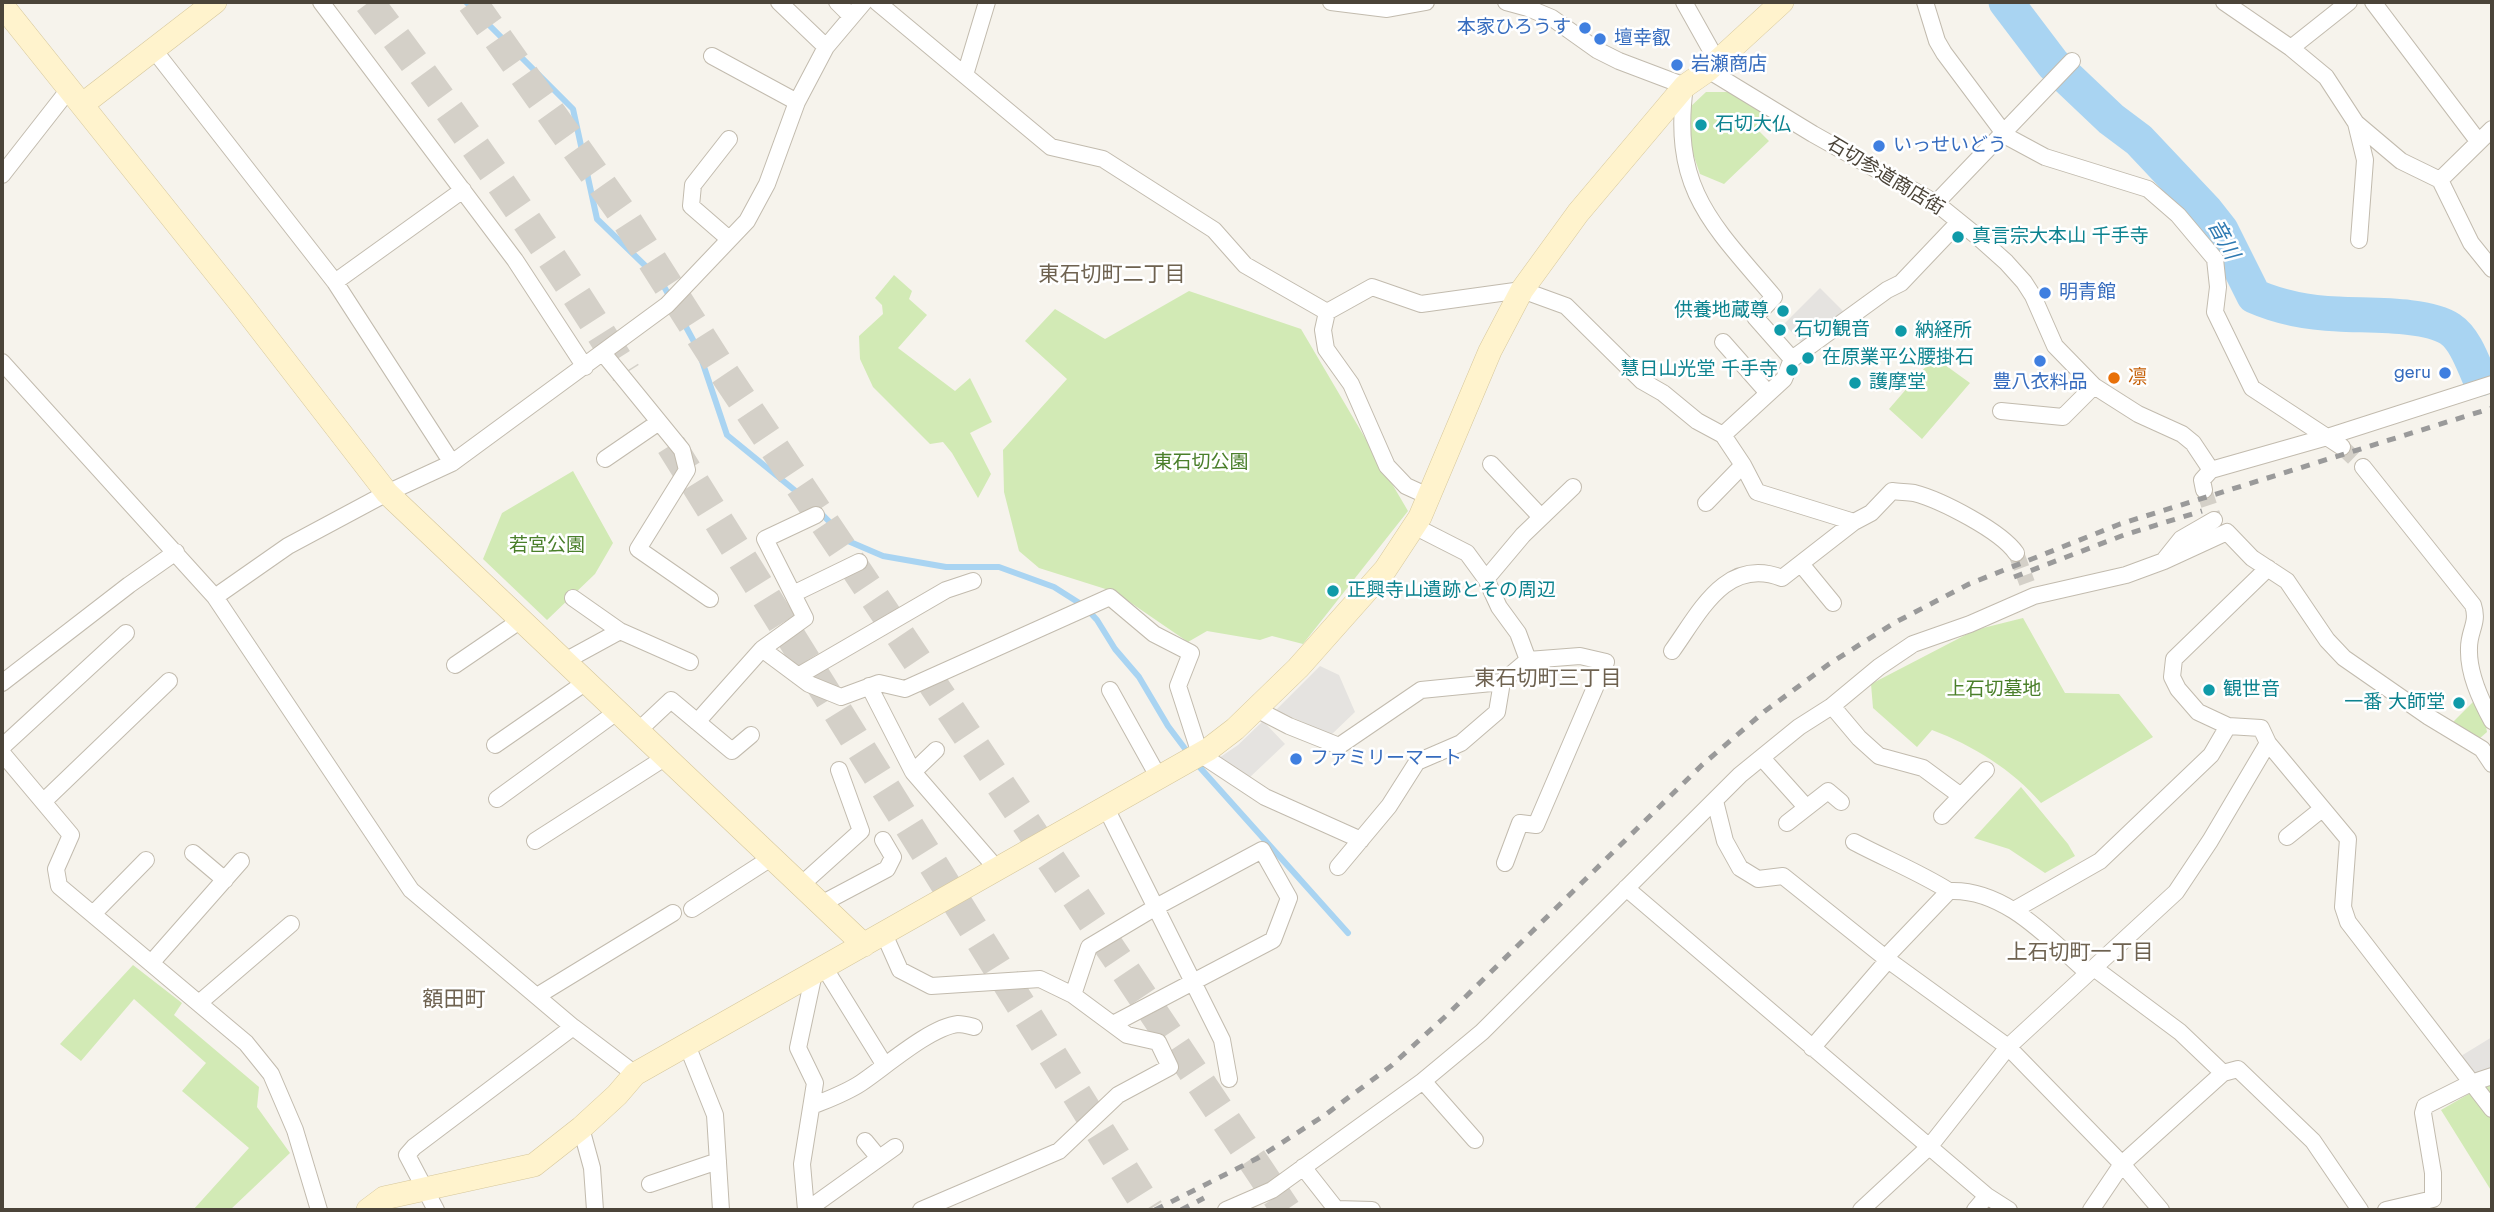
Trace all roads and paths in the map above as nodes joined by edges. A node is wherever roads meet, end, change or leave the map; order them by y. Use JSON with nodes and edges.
{"nodes":[{"id":1,"x":215,"y":2,"type":"edge"},
{"id":2,"x":321,"y":2,"type":"edge"},
{"id":3,"x":779,"y":2,"type":"edge"},
{"id":4,"x":837,"y":2,"type":"edge"},
{"id":5,"x":864,"y":2,"type":"edge"},
{"id":6,"x":877,"y":2,"type":"edge"},
{"id":7,"x":987,"y":2,"type":"edge"},
{"id":8,"x":1331,"y":2,"type":"edge"},
{"id":9,"x":1426,"y":2,"type":"edge"},
{"id":10,"x":1506,"y":2,"type":"edge"},
{"id":11,"x":1684,"y":2,"type":"edge"},
{"id":12,"x":1782,"y":2,"type":"edge"},
{"id":13,"x":1925,"y":2,"type":"edge"},
{"id":14,"x":2224,"y":2,"type":"edge"},
{"id":15,"x":2349,"y":2,"type":"edge"},
{"id":16,"x":2373,"y":2,"type":"edge"},
{"id":17,"x":1368,"y":4,"type":"edge"},
{"id":18,"x":2,"y":5,"type":"edge"},
{"id":19,"x":851,"y":16,"type":"junction"},
{"id":20,"x":826,"y":47,"type":"junction"},
{"id":21,"x":2291,"y":48,"type":"junction"},
{"id":22,"x":153,"y":50,"type":"junction"},
{"id":23,"x":712,"y":56,"type":"dead end"},
{"id":24,"x":2072,"y":61,"type":"dead end"},
{"id":25,"x":1708,"y":70,"type":"junction"},
{"id":26,"x":965,"y":75,"type":"junction"},
{"id":27,"x":1685,"y":86,"type":"junction"},
{"id":28,"x":77,"y":96,"type":"junction"},
{"id":29,"x":797,"y":102,"type":"junction"},
{"id":30,"x":2356,"y":122,"type":"junction"},
{"id":31,"x":2492,"y":129,"type":"edge"},
{"id":32,"x":2003,"y":133,"type":"junction"},
{"id":33,"x":729,"y":139,"type":"dead end"},
{"id":34,"x":2478,"y":141,"type":"junction"},
{"id":35,"x":2,"y":174,"type":"edge"},
{"id":36,"x":2440,"y":180,"type":"junction"},
{"id":37,"x":463,"y":190,"type":"junction"},
{"id":38,"x":1936,"y":203,"type":"junction"},
{"id":39,"x":1959,"y":222,"type":"junction"},
{"id":40,"x":729,"y":239,"type":"junction"},
{"id":41,"x":2359,"y":240,"type":"dead end"},
{"id":42,"x":2471,"y":243,"type":"junction"},
{"id":43,"x":2492,"y":252,"type":"edge"},
{"id":44,"x":2492,"y":269,"type":"edge"},
{"id":45,"x":335,"y":282,"type":"junction"},
{"id":46,"x":1522,"y":290,"type":"junction"},
{"id":47,"x":1327,"y":312,"type":"junction"},
{"id":48,"x":1723,"y":342,"type":"dead end"},
{"id":49,"x":603,"y":354,"type":"junction"},
{"id":50,"x":1792,"y":359,"type":"junction"},
{"id":51,"x":2,"y":362,"type":"edge"},
{"id":52,"x":585,"y":367,"type":"junction"},
{"id":53,"x":2492,"y":384,"type":"edge"},
{"id":54,"x":2094,"y":386,"type":"junction"},
{"id":55,"x":1768,"y":393,"type":"junction"},
{"id":56,"x":2001,"y":411,"type":"dead end"},
{"id":57,"x":659,"y":422,"type":"junction"},
{"id":58,"x":1723,"y":435,"type":"junction"},
{"id":59,"x":2327,"y":437,"type":"junction"},
{"id":60,"x":2342,"y":447,"type":"tunnel mouth"},
{"id":61,"x":605,"y":459,"type":"dead end"},
{"id":62,"x":452,"y":463,"type":"junction"},
{"id":63,"x":1491,"y":464,"type":"dead end"},
{"id":64,"x":1743,"y":465,"type":"junction"},
{"id":65,"x":2363,"y":467,"type":"tunnel mouth"},
{"id":66,"x":2211,"y":470,"type":"junction"},
{"id":67,"x":1573,"y":487,"type":"dead end"},
{"id":68,"x":2204,"y":490,"type":"tunnel mouth"},
{"id":69,"x":387,"y":493,"type":"junction"},
{"id":70,"x":1428,"y":496,"type":"junction"},
{"id":71,"x":1706,"y":503,"type":"dead end"},
{"id":72,"x":817,"y":514,"type":"dead end"},
{"id":73,"x":1541,"y":517,"type":"junction"},
{"id":74,"x":2214,"y":520,"type":"dead end"},
{"id":75,"x":1854,"y":522,"type":"junction"},
{"id":76,"x":1414,"y":526,"type":"junction"},
{"id":77,"x":176,"y":552,"type":"junction"},
{"id":78,"x":2016,"y":553,"type":"tunnel mouth"},
{"id":79,"x":2164,"y":561,"type":"junction"},
{"id":80,"x":859,"y":562,"type":"dead end"},
{"id":81,"x":1801,"y":564,"type":"junction"},
{"id":82,"x":2268,"y":568,"type":"junction"},
{"id":83,"x":1486,"y":579,"type":"junction"},
{"id":84,"x":973,"y":581,"type":"dead end"},
{"id":85,"x":793,"y":594,"type":"junction"},
{"id":86,"x":215,"y":597,"type":"junction"},
{"id":87,"x":573,"y":598,"type":"dead end"},
{"id":88,"x":710,"y":599,"type":"dead end"},
{"id":89,"x":1833,"y":603,"type":"dead end"},
{"id":90,"x":521,"y":620,"type":"junction"},
{"id":91,"x":620,"y":631,"type":"junction"},
{"id":92,"x":126,"y":633,"type":"dead end"},
{"id":93,"x":762,"y":649,"type":"junction"},
{"id":94,"x":1672,"y":651,"type":"dead end"},
{"id":95,"x":1528,"y":660,"type":"junction"},
{"id":96,"x":565,"y":662,"type":"junction"},
{"id":97,"x":690,"y":662,"type":"dead end"},
{"id":98,"x":455,"y":664,"type":"dead end"},
{"id":99,"x":798,"y":676,"type":"junction"},
{"id":100,"x":169,"y":681,"type":"dead end"},
{"id":101,"x":586,"y":682,"type":"junction"},
{"id":102,"x":1503,"y":682,"type":"junction"},
{"id":103,"x":2,"y":683,"type":"edge"},
{"id":104,"x":869,"y":687,"type":"junction"},
{"id":105,"x":1110,"y":691,"type":"dead end"},
{"id":106,"x":1832,"y":706,"type":"junction"},
{"id":107,"x":1256,"y":709,"type":"junction"},
{"id":108,"x":618,"y":712,"type":"junction"},
{"id":109,"x":2492,"y":721,"type":"edge"},
{"id":110,"x":697,"y":722,"type":"junction"},
{"id":111,"x":2228,"y":726,"type":"junction"},
{"id":112,"x":638,"y":731,"type":"junction"},
{"id":113,"x":751,"y":735,"type":"dead end"},
{"id":114,"x":2268,"y":743,"type":"junction"},
{"id":115,"x":2487,"y":743,"type":"edge"},
{"id":116,"x":495,"y":745,"type":"dead end"},
{"id":117,"x":2,"y":747,"type":"edge"},
{"id":118,"x":936,"y":750,"type":"dead end"},
{"id":119,"x":2,"y":753,"type":"edge"},
{"id":120,"x":1200,"y":754,"type":"junction"},
{"id":121,"x":666,"y":757,"type":"junction"},
{"id":122,"x":1762,"y":758,"type":"junction"},
{"id":123,"x":2492,"y":764,"type":"edge"},
{"id":124,"x":1986,"y":769,"type":"dead end"},
{"id":125,"x":839,"y":770,"type":"dead end"},
{"id":126,"x":913,"y":772,"type":"junction"},
{"id":127,"x":1159,"y":778,"type":"junction"},
{"id":128,"x":1961,"y":796,"type":"junction"},
{"id":129,"x":497,"y":799,"type":"dead end"},
{"id":130,"x":44,"y":801,"type":"junction"},
{"id":131,"x":1715,"y":801,"type":"junction"},
{"id":132,"x":1840,"y":802,"type":"dead end"},
{"id":133,"x":1806,"y":807,"type":"junction"},
{"id":134,"x":1106,"y":808,"type":"junction"},
{"id":135,"x":2322,"y":809,"type":"junction"},
{"id":136,"x":1942,"y":816,"type":"dead end"},
{"id":137,"x":1787,"y":823,"type":"dead end"},
{"id":138,"x":2287,"y":837,"type":"dead end"},
{"id":139,"x":883,"y":840,"type":"dead end"},
{"id":140,"x":1361,"y":840,"type":"junction"},
{"id":141,"x":535,"y":841,"type":"dead end"},
{"id":142,"x":1854,"y":842,"type":"dead end"},
{"id":143,"x":193,"y":853,"type":"dead end"},
{"id":144,"x":771,"y":858,"type":"junction"},
{"id":145,"x":146,"y":860,"type":"dead end"},
{"id":146,"x":241,"y":861,"type":"dead end"},
{"id":147,"x":1505,"y":863,"type":"dead end"},
{"id":148,"x":1338,"y":867,"type":"dead end"},
{"id":149,"x":997,"y":869,"type":"junction"},
{"id":150,"x":225,"y":880,"type":"junction"},
{"id":151,"x":801,"y":886,"type":"junction"},
{"id":152,"x":1626,"y":888,"type":"junction"},
{"id":153,"x":1949,"y":891,"type":"junction"},
{"id":154,"x":821,"y":904,"type":"junction"},
{"id":155,"x":1156,"y":907,"type":"junction"},
{"id":156,"x":692,"y":909,"type":"dead end"},
{"id":157,"x":2014,"y":910,"type":"junction"},
{"id":158,"x":93,"y":914,"type":"junction"},
{"id":159,"x":673,"y":914,"type":"dead end"},
{"id":160,"x":291,"y":924,"type":"dead end"},
{"id":161,"x":884,"y":934,"type":"junction"},
{"id":162,"x":864,"y":945,"type":"junction"},
{"id":163,"x":1887,"y":959,"type":"junction"},
{"id":164,"x":152,"y":962,"type":"junction"},
{"id":165,"x":819,"y":970,"type":"junction"},
{"id":166,"x":2091,"y":970,"type":"junction"},
{"id":167,"x":1194,"y":983,"type":"junction"},
{"id":168,"x":1073,"y":995,"type":"junction"},
{"id":169,"x":537,"y":996,"type":"junction"},
{"id":170,"x":199,"y":1003,"type":"junction"},
{"id":171,"x":1113,"y":1024,"type":"junction"},
{"id":172,"x":573,"y":1027,"type":"junction"},
{"id":173,"x":974,"y":1027,"type":"dead end"},
{"id":174,"x":687,"y":1045,"type":"junction"},
{"id":175,"x":2008,"y":1047,"type":"junction"},
{"id":176,"x":1812,"y":1048,"type":"junction"},
{"id":177,"x":884,"y":1064,"type":"junction"},
{"id":178,"x":2223,"y":1073,"type":"junction"},
{"id":179,"x":635,"y":1074,"type":"junction"},
{"id":180,"x":2492,"y":1076,"type":"edge"},
{"id":181,"x":1228,"y":1079,"type":"dead end"},
{"id":182,"x":1423,"y":1081,"type":"junction"},
{"id":183,"x":2471,"y":1083,"type":"junction"},
{"id":184,"x":812,"y":1106,"type":"junction"},
{"id":185,"x":2492,"y":1109,"type":"edge"},
{"id":186,"x":581,"y":1128,"type":"junction"},
{"id":187,"x":1475,"y":1140,"type":"dead end"},
{"id":188,"x":865,"y":1141,"type":"dead end"},
{"id":189,"x":1930,"y":1146,"type":"junction"},
{"id":190,"x":895,"y":1147,"type":"dead end"},
{"id":191,"x":879,"y":1158,"type":"junction"},
{"id":192,"x":718,"y":1161,"type":"junction"},
{"id":193,"x":2122,"y":1164,"type":"junction"},
{"id":194,"x":1303,"y":1167,"type":"junction"},
{"id":195,"x":650,"y":1184,"type":"dead end"},
{"id":196,"x":1987,"y":1196,"type":"junction"},
{"id":197,"x":431,"y":1200,"type":"edge"},
{"id":198,"x":2158,"y":1209,"type":"edge"},
{"id":199,"x":319,"y":1210,"type":"edge"},
{"id":200,"x":368,"y":1210,"type":"edge"},
{"id":201,"x":595,"y":1210,"type":"edge"},
{"id":202,"x":720,"y":1210,"type":"edge"},
{"id":203,"x":806,"y":1210,"type":"edge"},
{"id":204,"x":921,"y":1210,"type":"edge"},
{"id":205,"x":1226,"y":1210,"type":"edge"},
{"id":206,"x":1372,"y":1210,"type":"edge"},
{"id":207,"x":1861,"y":1210,"type":"edge"},
{"id":208,"x":1975,"y":1210,"type":"edge"},
{"id":209,"x":2009,"y":1210,"type":"edge"},
{"id":210,"x":2091,"y":1210,"type":"edge"},
{"id":211,"x":2360,"y":1210,"type":"edge"},
{"id":212,"x":2386,"y":1210,"type":"edge"}],
"edges":[{"from":1,"to":22,"type":"street"},
{"from":2,"to":37,"type":"street"},
{"from":3,"to":20,"type":"street"},
{"from":4,"to":19,"type":"street"},
{"from":5,"to":19,"type":"street"},
{"from":6,"to":26,"type":"street"},
{"from":7,"to":26,"type":"street"},
{"from":8,"to":17,"type":"street"},
{"from":9,"to":17,"type":"street"},
{"from":10,"to":27,"type":"street"},
{"from":11,"to":25,"type":"street"},
{"from":12,"to":25,"type":"street"},
{"from":13,"to":32,"type":"street"},
{"from":14,"to":21,"type":"street"},
{"from":15,"to":21,"type":"street"},
{"from":16,"to":34,"type":"street"},
{"from":18,"to":28,"type":"street"},
{"from":19,"to":20,"type":"street"},
{"from":20,"to":29,"type":"street"},
{"from":21,"to":30,"type":"street"},
{"from":22,"to":28,"type":"street"},
{"from":22,"to":45,"type":"street"},
{"from":23,"to":29,"type":"street"},
{"from":24,"to":32,"type":"street"},
{"from":25,"to":27,"type":"street"},
{"from":25,"to":38,"type":"street","name":"石切参道商店街"},
{"from":26,"to":47,"type":"street"},
{"from":27,"to":46,"type":"street"},
{"from":27,"to":50,"type":"street"},
{"from":28,"to":35,"type":"street"},
{"from":28,"to":69,"type":"street"},
{"from":29,"to":40,"type":"street"},
{"from":30,"to":36,"type":"street"},
{"from":30,"to":41,"type":"street"},
{"from":31,"to":34,"type":"street"},
{"from":32,"to":38,"type":"street"},
{"from":32,"to":59,"type":"street"},
{"from":33,"to":40,"type":"street"},
{"from":34,"to":36,"type":"street"},
{"from":36,"to":42,"type":"street"},
{"from":37,"to":45,"type":"street"},
{"from":37,"to":52,"type":"street"},
{"from":38,"to":39,"type":"street","name":"石切参道商店街"},
{"from":39,"to":50,"type":"street"},
{"from":39,"to":54,"type":"street","name":"石切参道商店街"},
{"from":40,"to":49,"type":"street"},
{"from":42,"to":43,"type":"street"},
{"from":42,"to":44,"type":"street"},
{"from":45,"to":62,"type":"street"},
{"from":46,"to":47,"type":"street"},
{"from":46,"to":58,"type":"street"},
{"from":46,"to":70,"type":"street"},
{"from":47,"to":70,"type":"street"},
{"from":48,"to":55,"type":"street"},
{"from":49,"to":52,"type":"street"},
{"from":49,"to":57,"type":"street"},
{"from":50,"to":55,"type":"street"},
{"from":51,"to":77,"type":"street"},
{"from":52,"to":62,"type":"street"},
{"from":53,"to":59,"type":"street"},
{"from":54,"to":56,"type":"street"},
{"from":54,"to":66,"type":"street","name":"石切参道商店街"},
{"from":55,"to":58,"type":"street"},
{"from":57,"to":61,"type":"street"},
{"from":57,"to":88,"type":"street"},
{"from":58,"to":64,"type":"street"},
{"from":59,"to":60,"type":"street"},
{"from":59,"to":66,"type":"street"},
{"from":62,"to":69,"type":"street"},
{"from":63,"to":73,"type":"street"},
{"from":64,"to":71,"type":"street"},
{"from":64,"to":75,"type":"street"},
{"from":65,"to":109,"type":"street"},
{"from":66,"to":68,"type":"street"},
{"from":67,"to":73,"type":"street"},
{"from":69,"to":86,"type":"street"},
{"from":69,"to":90,"type":"street"},
{"from":70,"to":76,"type":"street"},
{"from":72,"to":85,"type":"street"},
{"from":73,"to":83,"type":"street"},
{"from":74,"to":79,"type":"street"},
{"from":75,"to":78,"type":"street"},
{"from":75,"to":81,"type":"street"},
{"from":76,"to":83,"type":"street"},
{"from":76,"to":107,"type":"street"},
{"from":77,"to":86,"type":"street"},
{"from":77,"to":103,"type":"street"},
{"from":79,"to":82,"type":"street"},
{"from":79,"to":106,"type":"street"},
{"from":80,"to":85,"type":"street"},
{"from":81,"to":89,"type":"street"},
{"from":81,"to":94,"type":"street"},
{"from":82,"to":111,"type":"street"},
{"from":82,"to":115,"type":"street"},
{"from":83,"to":95,"type":"street"},
{"from":84,"to":99,"type":"street"},
{"from":85,"to":93,"type":"street"},
{"from":86,"to":169,"type":"street"},
{"from":87,"to":91,"type":"street"},
{"from":90,"to":96,"type":"street"},
{"from":90,"to":98,"type":"street"},
{"from":91,"to":96,"type":"street"},
{"from":91,"to":97,"type":"street"},
{"from":92,"to":117,"type":"street"},
{"from":93,"to":99,"type":"street"},
{"from":93,"to":110,"type":"street"},
{"from":95,"to":102,"type":"street"},
{"from":95,"to":147,"type":"street"},
{"from":96,"to":101,"type":"street"},
{"from":99,"to":104,"type":"street"},
{"from":100,"to":130,"type":"street"},
{"from":101,"to":108,"type":"street"},
{"from":101,"to":116,"type":"street"},
{"from":102,"to":107,"type":"street"},
{"from":102,"to":140,"type":"street"},
{"from":104,"to":120,"type":"street"},
{"from":104,"to":126,"type":"street"},
{"from":105,"to":127,"type":"street"},
{"from":106,"to":122,"type":"street"},
{"from":106,"to":128,"type":"street"},
{"from":107,"to":120,"type":"street"},
{"from":108,"to":112,"type":"street"},
{"from":108,"to":129,"type":"street"},
{"from":110,"to":112,"type":"street"},
{"from":110,"to":113,"type":"street"},
{"from":111,"to":114,"type":"street"},
{"from":111,"to":157,"type":"street"},
{"from":112,"to":121,"type":"street"},
{"from":114,"to":135,"type":"street"},
{"from":114,"to":166,"type":"street"},
{"from":115,"to":123,"type":"street"},
{"from":118,"to":126,"type":"street"},
{"from":119,"to":130,"type":"street"},
{"from":120,"to":127,"type":"street"},
{"from":120,"to":140,"type":"street"},
{"from":121,"to":141,"type":"street"},
{"from":121,"to":144,"type":"street"},
{"from":122,"to":131,"type":"street"},
{"from":122,"to":133,"type":"street"},
{"from":124,"to":128,"type":"street"},
{"from":125,"to":151,"type":"street"},
{"from":126,"to":149,"type":"street"},
{"from":127,"to":134,"type":"street"},
{"from":128,"to":136,"type":"street"},
{"from":130,"to":158,"type":"street"},
{"from":131,"to":152,"type":"street"},
{"from":131,"to":163,"type":"street"},
{"from":132,"to":133,"type":"street"},
{"from":133,"to":137,"type":"street"},
{"from":134,"to":149,"type":"street"},
{"from":134,"to":155,"type":"street"},
{"from":135,"to":138,"type":"street"},
{"from":135,"to":183,"type":"street"},
{"from":139,"to":154,"type":"street"},
{"from":140,"to":148,"type":"street"},
{"from":142,"to":153,"type":"street"},
{"from":143,"to":150,"type":"street"},
{"from":144,"to":151,"type":"street"},
{"from":144,"to":156,"type":"street"},
{"from":145,"to":158,"type":"street"},
{"from":146,"to":150,"type":"street"},
{"from":149,"to":161,"type":"street"},
{"from":150,"to":164,"type":"street"},
{"from":151,"to":154,"type":"street"},
{"from":152,"to":176,"type":"street"},
{"from":152,"to":182,"type":"street"},
{"from":153,"to":157,"type":"street"},
{"from":153,"to":163,"type":"street"},
{"from":154,"to":162,"type":"street"},
{"from":155,"to":167,"type":"street"},
{"from":155,"to":167,"type":"street"},
{"from":155,"to":168,"type":"street"},
{"from":157,"to":166,"type":"street"},
{"from":158,"to":164,"type":"street"},
{"from":159,"to":169,"type":"street"},
{"from":160,"to":170,"type":"street"},
{"from":161,"to":162,"type":"street"},
{"from":161,"to":168,"type":"street"},
{"from":162,"to":165,"type":"street"},
{"from":163,"to":175,"type":"street"},
{"from":163,"to":176,"type":"street"},
{"from":164,"to":170,"type":"street"},
{"from":165,"to":174,"type":"street"},
{"from":165,"to":177,"type":"street"},
{"from":165,"to":184,"type":"street"},
{"from":166,"to":175,"type":"street"},
{"from":166,"to":178,"type":"street"},
{"from":167,"to":171,"type":"street"},
{"from":167,"to":181,"type":"street"},
{"from":168,"to":171,"type":"street"},
{"from":169,"to":172,"type":"street"},
{"from":170,"to":199,"type":"street"},
{"from":171,"to":204,"type":"street"},
{"from":172,"to":179,"type":"street"},
{"from":172,"to":197,"type":"street"},
{"from":173,"to":177,"type":"street"},
{"from":174,"to":179,"type":"street"},
{"from":174,"to":192,"type":"street"},
{"from":175,"to":189,"type":"street"},
{"from":175,"to":193,"type":"street"},
{"from":176,"to":189,"type":"street"},
{"from":177,"to":184,"type":"street"},
{"from":178,"to":193,"type":"street"},
{"from":178,"to":211,"type":"street"},
{"from":179,"to":186,"type":"street"},
{"from":180,"to":183,"type":"street"},
{"from":182,"to":187,"type":"street"},
{"from":182,"to":194,"type":"street"},
{"from":183,"to":185,"type":"street"},
{"from":183,"to":212,"type":"street"},
{"from":184,"to":203,"type":"street"},
{"from":186,"to":197,"type":"street"},
{"from":186,"to":201,"type":"street"},
{"from":188,"to":191,"type":"street"},
{"from":189,"to":196,"type":"street"},
{"from":189,"to":207,"type":"street"},
{"from":190,"to":191,"type":"street"},
{"from":191,"to":203,"type":"street"},
{"from":192,"to":195,"type":"street"},
{"from":192,"to":202,"type":"street"},
{"from":193,"to":198,"type":"street"},
{"from":193,"to":210,"type":"street"},
{"from":194,"to":205,"type":"street"},
{"from":194,"to":206,"type":"street"},
{"from":196,"to":208,"type":"street"},
{"from":196,"to":209,"type":"street"},
{"from":197,"to":200,"type":"street"}]}
